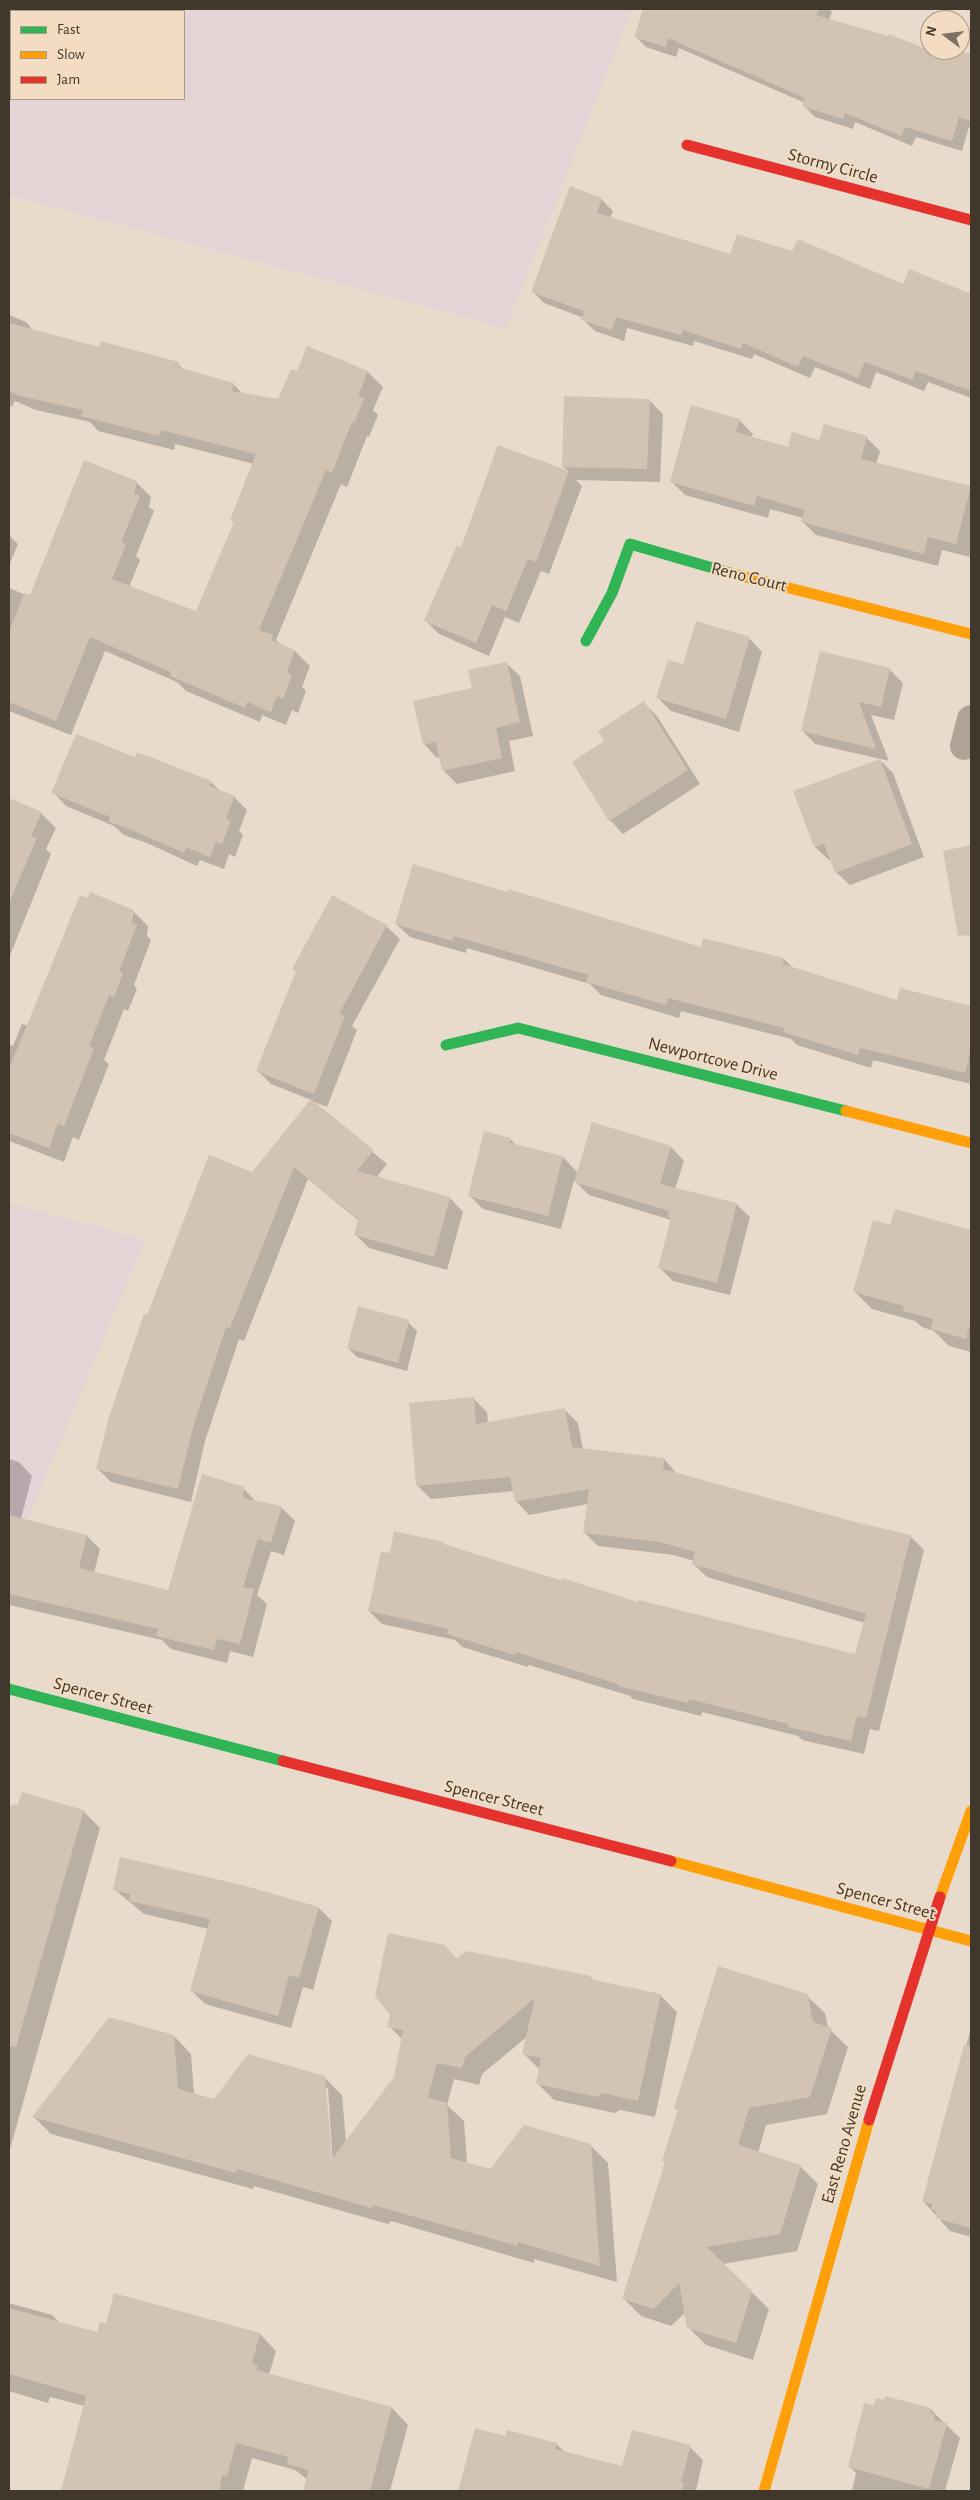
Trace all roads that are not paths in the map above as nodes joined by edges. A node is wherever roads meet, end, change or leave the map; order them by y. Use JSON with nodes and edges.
{"nodes":[{"id":1,"x":687,"y":145,"type":"dead end"},
{"id":2,"x":971,"y":220,"type":"edge"},
{"id":3,"x":971,"y":634,"type":"edge"},
{"id":4,"x":586,"y":641,"type":"dead end"},
{"id":5,"x":971,"y":719,"type":"edge"},
{"id":6,"x":964,"y":746,"type":"dead end"},
{"id":7,"x":446,"y":1045,"type":"dead end"},
{"id":8,"x":971,"y":1143,"type":"edge"},
{"id":9,"x":9,"y":1689,"type":"edge"},
{"id":10,"x":971,"y":1811,"type":"edge"},
{"id":11,"x":928,"y":1930,"type":"junction"},
{"id":12,"x":971,"y":1941,"type":"edge"},
{"id":13,"x":764,"y":2491,"type":"edge"}],
"edges":[{"from":1,"to":2,"type":"street","name":"Stormy Circle"},
{"from":3,"to":4,"type":"street","name":"Reno Court"},
{"from":5,"to":6,"type":"street"},
{"from":7,"to":8,"type":"street","name":"Newportcove Drive"},
{"from":9,"to":11,"type":"street","name":"Spencer Street"},
{"from":10,"to":11,"type":"street","name":"East Reno Avenue"},
{"from":11,"to":12,"type":"street","name":"Spencer Street"},
{"from":11,"to":13,"type":"street","name":"East Reno Avenue"}]}
